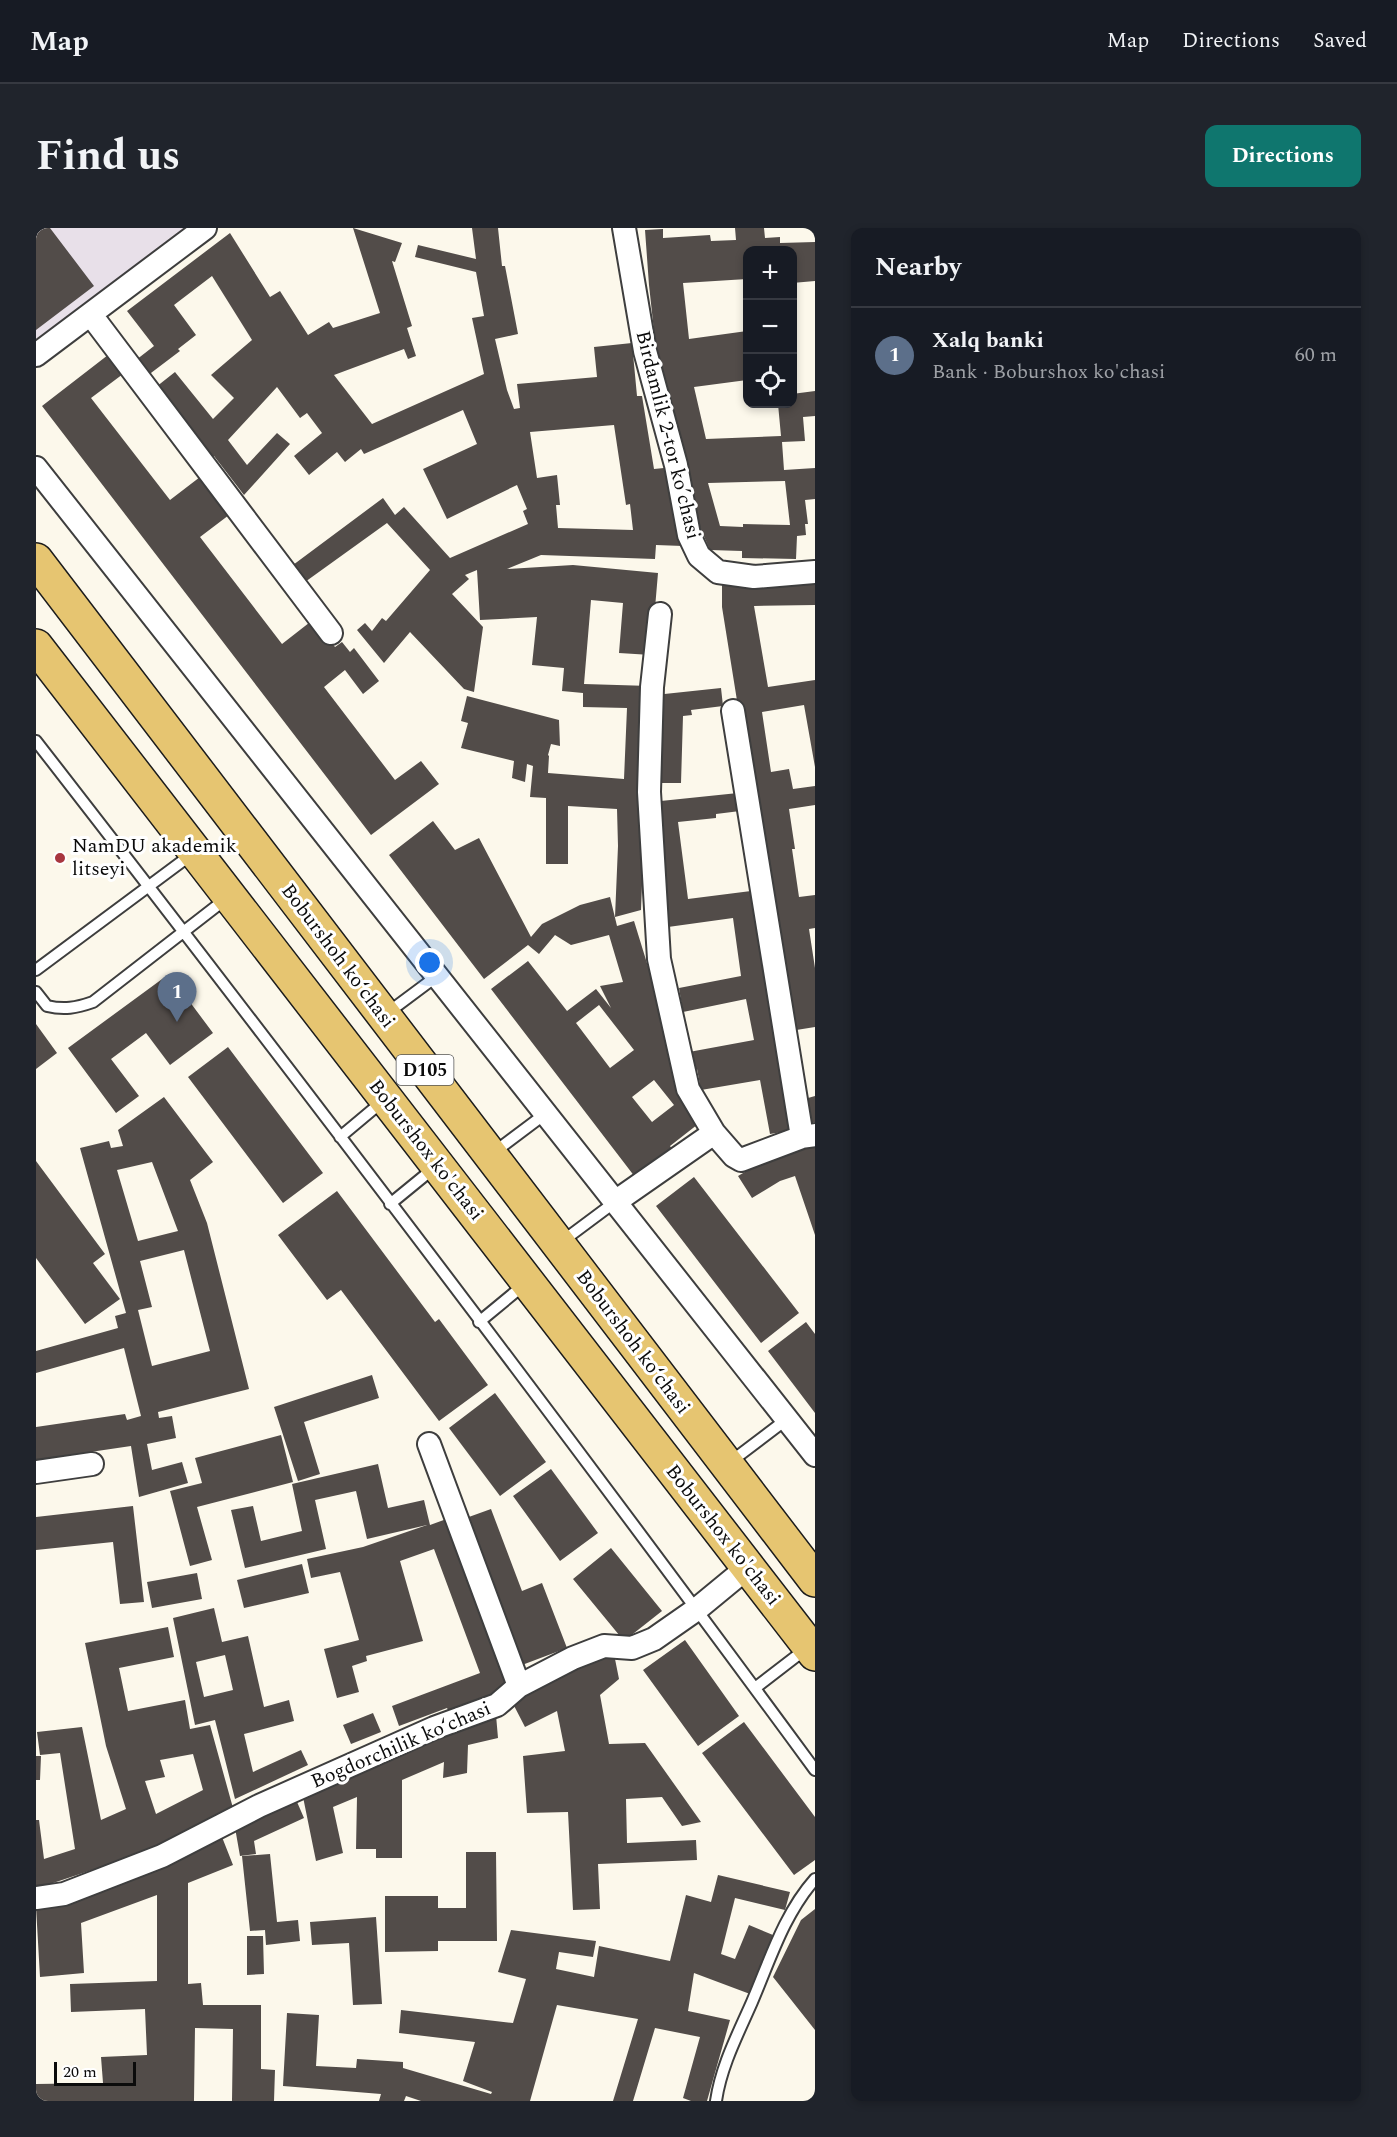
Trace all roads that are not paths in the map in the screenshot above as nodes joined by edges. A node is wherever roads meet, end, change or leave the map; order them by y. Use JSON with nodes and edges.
{"nodes":[{"id":1,"x":205,"y":228,"type":"edge"},
{"id":2,"x":624,"y":228,"type":"edge"},
{"id":3,"x":91,"y":315,"type":"junction"},
{"id":4,"x":36,"y":355,"type":"edge"},
{"id":5,"x":36,"y":468,"type":"edge"},
{"id":6,"x":36,"y":560,"type":"edge"},
{"id":7,"x":815,"y":572,"type":"edge"},
{"id":8,"x":660,"y":614,"type":"dead end"},
{"id":9,"x":332,"y":633,"type":"dead end"},
{"id":10,"x":36,"y":646,"type":"edge"},
{"id":11,"x":733,"y":711,"type":"dead end"},
{"id":12,"x":36,"y":741,"type":"edge"},
{"id":13,"x":195,"y":852,"type":"junction"},
{"id":14,"x":149,"y":886,"type":"junction"},
{"id":15,"x":229,"y":896,"type":"junction"},
{"id":16,"x":183,"y":932,"type":"junction"},
{"id":17,"x":36,"y":969,"type":"edge"},
{"id":18,"x":437,"y":976,"type":"junction"},
{"id":19,"x":36,"y":992,"type":"edge"},
{"id":20,"x":384,"y":1016,"type":"junction"},
{"id":21,"x":386,"y":1099,"type":"junction"},
{"id":22,"x":545,"y":1114,"type":"junction"},
{"id":23,"x":714,"y":1133,"type":"junction"},
{"id":24,"x":808,"y":1136,"type":"edge"},
{"id":25,"x":339,"y":1137,"type":"junction"},
{"id":26,"x":490,"y":1155,"type":"junction"},
{"id":27,"x":437,"y":1166,"type":"junction"},
{"id":28,"x":615,"y":1202,"type":"junction"},
{"id":29,"x":390,"y":1204,"type":"junction"},
{"id":30,"x":558,"y":1244,"type":"junction"},
{"id":31,"x":528,"y":1282,"type":"junction"},
{"id":32,"x":479,"y":1322,"type":"junction"},
{"id":33,"x":787,"y":1419,"type":"junction"},
{"id":34,"x":429,"y":1444,"type":"dead end"},
{"id":35,"x":815,"y":1455,"type":"edge"},
{"id":36,"x":92,"y":1464,"type":"dead end"},
{"id":37,"x":726,"y":1465,"type":"junction"},
{"id":38,"x":36,"y":1472,"type":"edge"},
{"id":39,"x":748,"y":1567,"type":"junction"},
{"id":40,"x":815,"y":1580,"type":"edge"},
{"id":41,"x":697,"y":1609,"type":"junction"},
{"id":42,"x":812,"y":1651,"type":"edge"},
{"id":43,"x":519,"y":1686,"type":"junction"},
{"id":44,"x":755,"y":1688,"type":"junction"},
{"id":45,"x":815,"y":1770,"type":"edge"},
{"id":46,"x":815,"y":1880,"type":"edge"},
{"id":47,"x":36,"y":1898,"type":"edge"},
{"id":48,"x":716,"y":2101,"type":"edge"}],
"edges":[{"from":1,"to":3,"type":"street"},
{"from":2,"to":7,"type":"street","name":"Birdamlik 2-tor koʼchasi"},
{"from":3,"to":4,"type":"street"},
{"from":3,"to":9,"type":"street"},
{"from":5,"to":18,"type":"street"},
{"from":6,"to":20,"type":"main road","name":"Boburshoh koʻchasi","number":"D105"},
{"from":8,"to":23,"type":"street"},
{"from":10,"to":13,"type":"main road","name":"Boburshox ko'chasi","number":"D105"},
{"from":11,"to":24,"type":"street"},
{"from":12,"to":14,"type":"lane"},
{"from":13,"to":14,"type":"lane"},
{"from":13,"to":15,"type":"main road","name":"Boburshox ko'chasi","number":"D105"},
{"from":14,"to":16,"type":"lane"},
{"from":14,"to":17,"type":"lane"},
{"from":15,"to":16,"type":"lane"},
{"from":15,"to":21,"type":"main road","name":"Boburshox ko'chasi","number":"D105"},
{"from":16,"to":19,"type":"lane"},
{"from":16,"to":25,"type":"lane"},
{"from":18,"to":20,"type":"lane"},
{"from":18,"to":22,"type":"street"},
{"from":20,"to":26,"type":"main road","name":"Boburshoh koʻchasi","number":"D105"},
{"from":21,"to":25,"type":"lane"},
{"from":21,"to":27,"type":"main road","name":"Boburshox ko'chasi","number":"D105"},
{"from":22,"to":26,"type":"lane"},
{"from":22,"to":28,"type":"street"},
{"from":23,"to":24,"type":"street"},
{"from":23,"to":28,"type":"street"},
{"from":25,"to":29,"type":"lane"},
{"from":26,"to":30,"type":"main road","name":"Boburshoh koʻchasi","number":"D105"},
{"from":27,"to":29,"type":"lane"},
{"from":27,"to":31,"type":"main road","name":"Boburshox ko'chasi","number":"D105"},
{"from":28,"to":30,"type":"lane"},
{"from":28,"to":33,"type":"street"},
{"from":29,"to":32,"type":"lane"},
{"from":30,"to":37,"type":"main road","name":"Boburshoh koʻchasi","number":"D105"},
{"from":31,"to":32,"type":"lane"},
{"from":31,"to":39,"type":"main road","name":"Boburshox ko'chasi","number":"D105"},
{"from":32,"to":41,"type":"lane"},
{"from":33,"to":35,"type":"street"},
{"from":33,"to":37,"type":"lane"},
{"from":34,"to":43,"type":"street"},
{"from":36,"to":38,"type":"street"},
{"from":37,"to":40,"type":"main road","name":"Boburshoh koʻchasi","number":"D105"},
{"from":39,"to":41,"type":"street","name":"Bogdorchilik koʻchasi"},
{"from":39,"to":42,"type":"main road","name":"Boburshox ko'chasi","number":"D105"},
{"from":41,"to":43,"type":"street","name":"Bogdorchilik koʻchasi"},
{"from":41,"to":44,"type":"lane"},
{"from":42,"to":44,"type":"lane"},
{"from":43,"to":47,"type":"street","name":"Bogdorchilik koʻchasi"},
{"from":44,"to":45,"type":"lane"},
{"from":46,"to":48,"type":"lane"}]}
